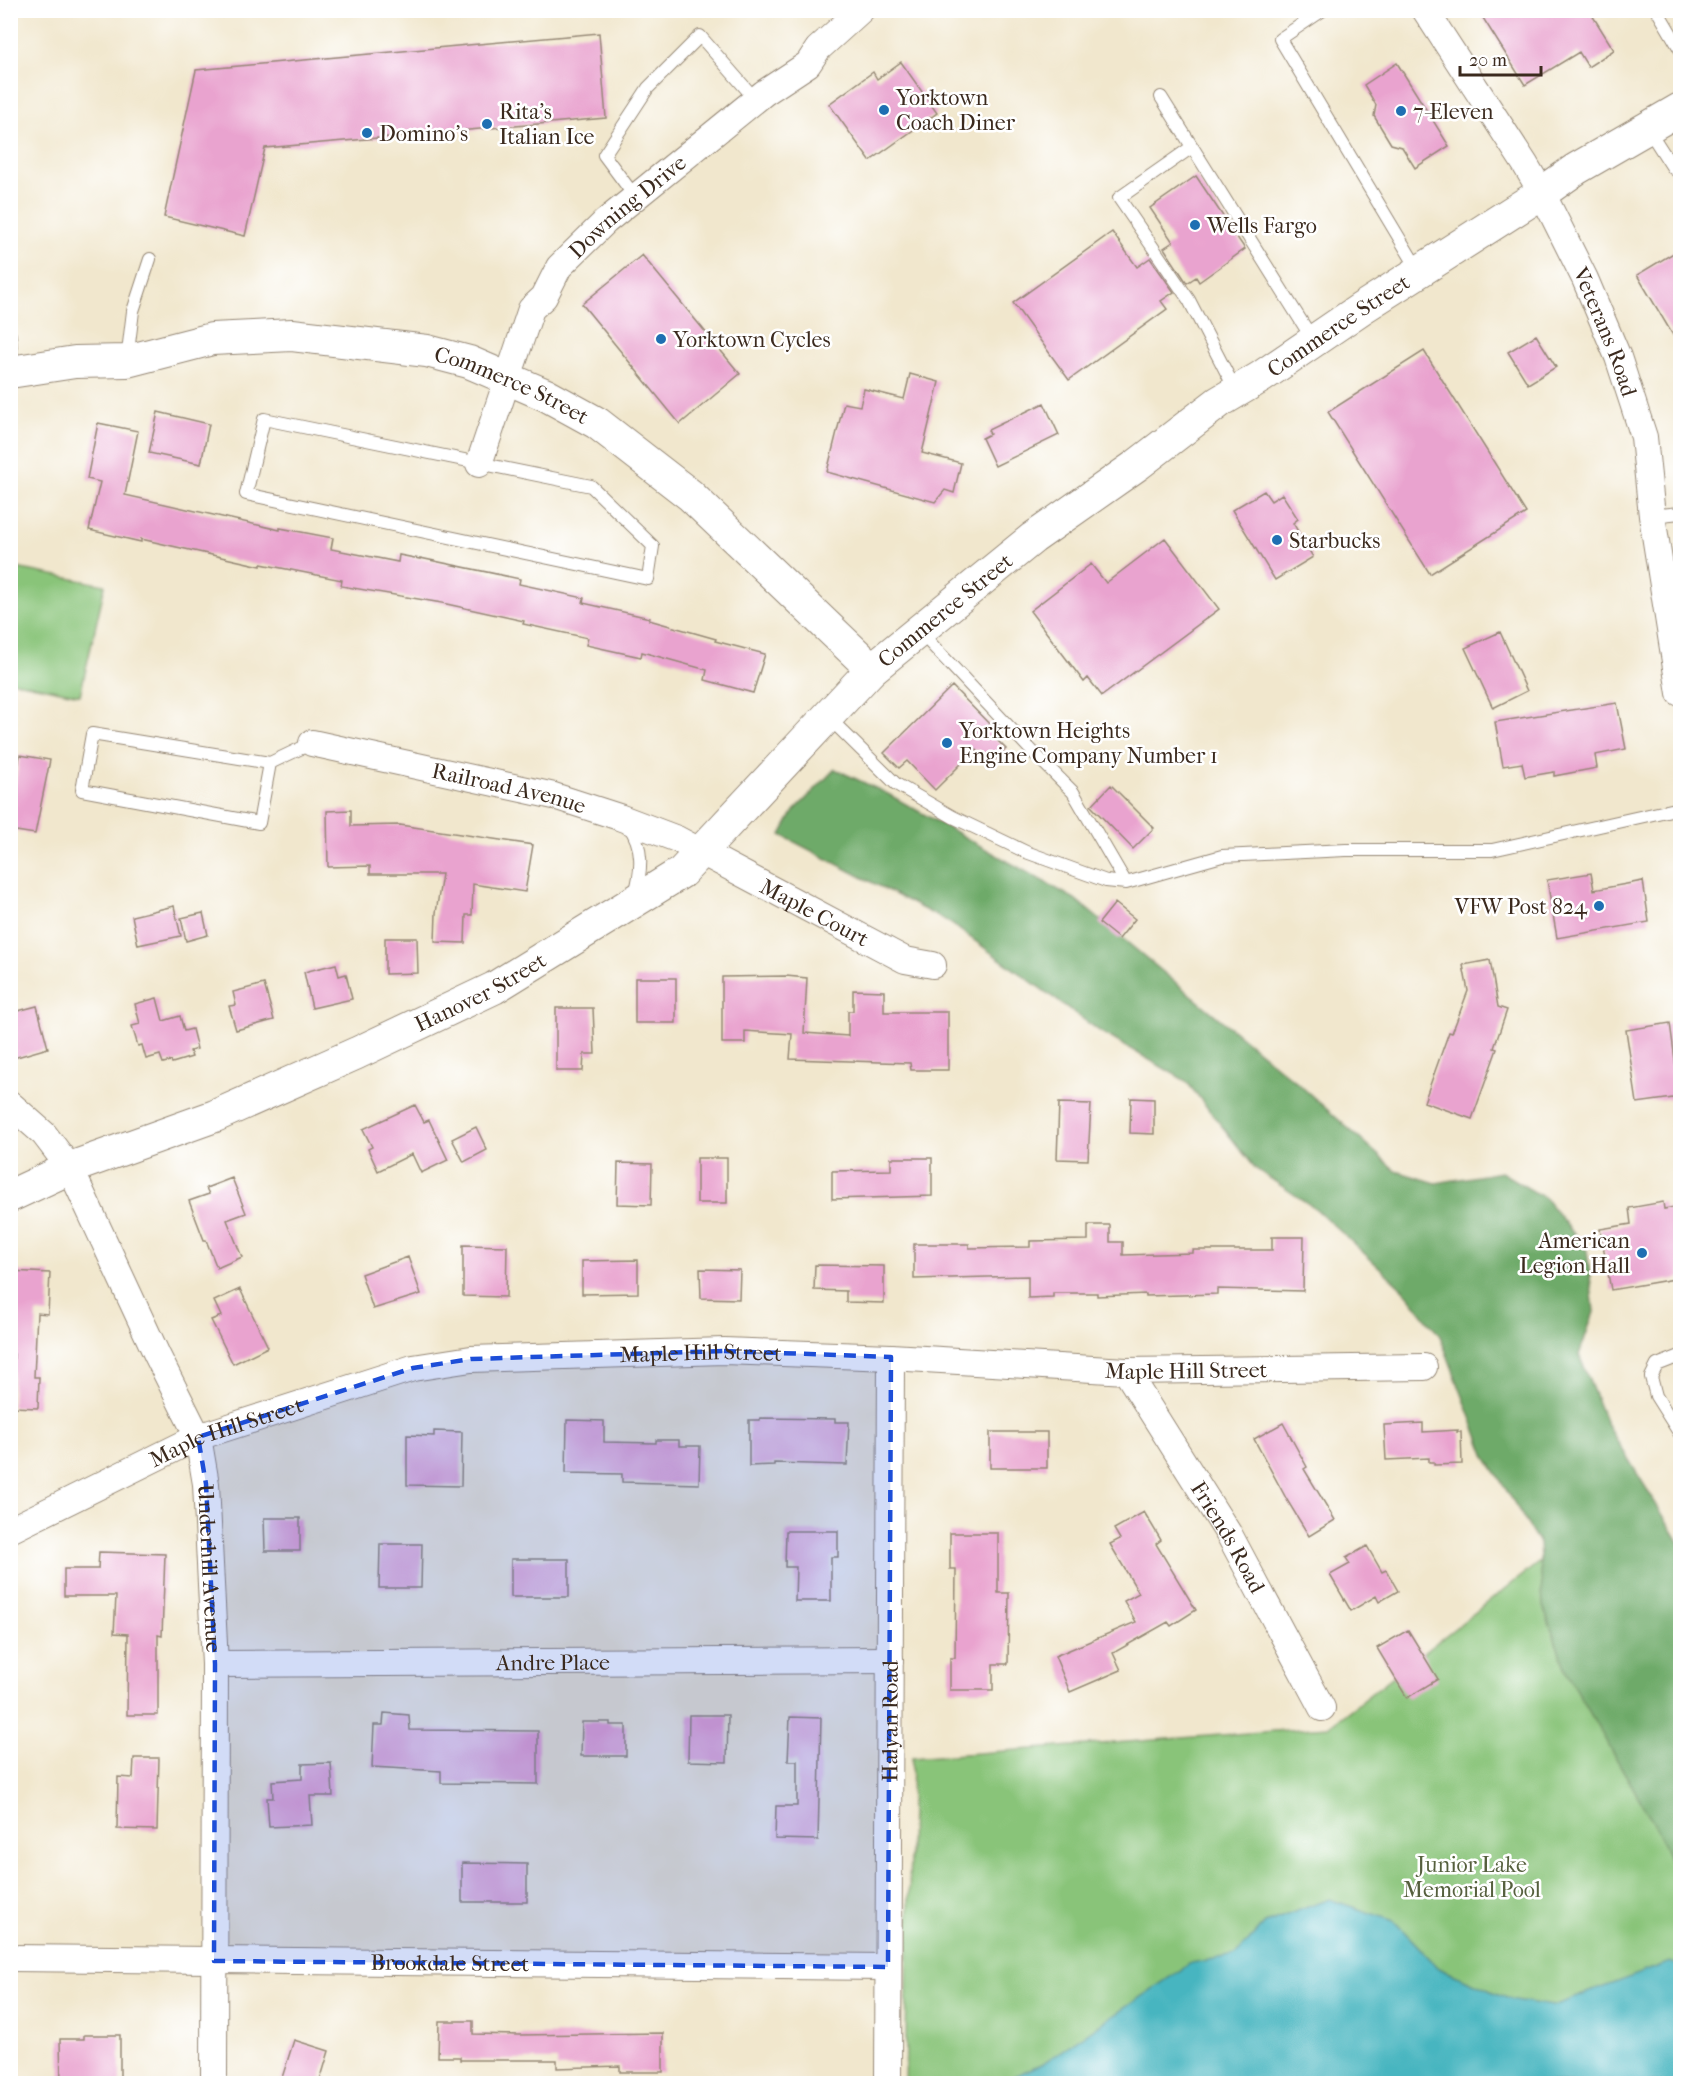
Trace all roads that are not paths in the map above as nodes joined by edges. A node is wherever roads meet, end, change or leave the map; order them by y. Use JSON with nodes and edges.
{"nodes":[{"id":1,"x":861,"y":10,"type":"edge"},
{"id":2,"x":1323,"y":10,"type":"edge"},
{"id":3,"x":1425,"y":10,"type":"edge"},
{"id":4,"x":1658,"y":10,"type":"edge"},
{"id":5,"x":1680,"y":49,"type":"edge"},
{"id":6,"x":1161,"y":97,"type":"dead end"},
{"id":7,"x":756,"y":100,"type":"junction"},
{"id":8,"x":1680,"y":109,"type":"edge"},
{"id":9,"x":1648,"y":129,"type":"junction"},
{"id":10,"x":1192,"y":147,"type":"junction"},
{"id":11,"x":1680,"y":173,"type":"edge"},
{"id":12,"x":1542,"y":193,"type":"junction"},
{"id":13,"x":636,"y":198,"type":"junction"},
{"id":14,"x":150,"y":259,"type":"dead end"},
{"id":15,"x":1419,"y":271,"type":"junction"},
{"id":16,"x":10,"y":335,"type":"edge"},
{"id":17,"x":1313,"y":340,"type":"junction"},
{"id":18,"x":127,"y":361,"type":"junction"},
{"id":19,"x":12,"y":372,"type":"edge"},
{"id":20,"x":508,"y":379,"type":"junction"},
{"id":21,"x":1236,"y":391,"type":"junction"},
{"id":22,"x":479,"y":464,"type":"junction"},
{"id":23,"x":1680,"y":513,"type":"edge"},
{"id":24,"x":1652,"y":516,"type":"junction"},
{"id":25,"x":919,"y":630,"type":"junction"},
{"id":26,"x":872,"y":669,"type":"junction"},
{"id":27,"x":1680,"y":693,"type":"edge"},
{"id":28,"x":828,"y":717,"type":"junction"},
{"id":29,"x":312,"y":743,"type":"joint"},
{"id":30,"x":270,"y":763,"type":"junction"},
{"id":31,"x":1680,"y":808,"type":"edge"},
{"id":32,"x":624,"y":819,"type":"junction"},
{"id":33,"x":701,"y":851,"type":"junction"},
{"id":34,"x":1126,"y":883,"type":"junction"},
{"id":35,"x":632,"y":902,"type":"junction"},
{"id":36,"x":933,"y":964,"type":"dead end"},
{"id":37,"x":10,"y":1104,"type":"edge"},
{"id":38,"x":70,"y":1168,"type":"junction"},
{"id":39,"x":10,"y":1196,"type":"edge"},
{"id":40,"x":1680,"y":1356,"type":"edge"},
{"id":41,"x":891,"y":1357,"type":"junction"},
{"id":42,"x":1425,"y":1367,"type":"dead end"},
{"id":43,"x":1126,"y":1371,"type":"junction"},
{"id":44,"x":1680,"y":1434,"type":"edge"},
{"id":45,"x":198,"y":1437,"type":"junction"},
{"id":46,"x":10,"y":1530,"type":"edge"},
{"id":47,"x":890,"y":1660,"type":"junction"},
{"id":48,"x":216,"y":1664,"type":"junction"},
{"id":49,"x":1322,"y":1708,"type":"dead end"},
{"id":50,"x":10,"y":1958,"type":"edge"},
{"id":51,"x":214,"y":1961,"type":"junction"},
{"id":52,"x":888,"y":1967,"type":"junction"},
{"id":53,"x":214,"y":2084,"type":"edge"},
{"id":54,"x":888,"y":2084,"type":"edge"}],
"edges":[{"from":1,"to":7,"type":"street","name":"Downing Drive"},
{"from":2,"to":15,"type":"lane"},
{"from":3,"to":12,"type":"street","name":"Veterans Road"},
{"from":4,"to":5,"type":"lane"},
{"from":6,"to":10,"type":"lane"},
{"from":7,"to":13,"type":"street","name":"Downing Drive"},
{"from":7,"to":13,"type":"lane"},
{"from":8,"to":9,"type":"street","name":"Commerce Street"},
{"from":9,"to":11,"type":"lane"},
{"from":9,"to":12,"type":"street","name":"Commerce Street"},
{"from":10,"to":17,"type":"lane"},
{"from":10,"to":21,"type":"lane"},
{"from":12,"to":15,"type":"street","name":"Commerce Street"},
{"from":12,"to":24,"type":"street","name":"Veterans Road"},
{"from":13,"to":20,"type":"street","name":"Downing Drive"},
{"from":14,"to":18,"type":"lane"},
{"from":15,"to":17,"type":"street","name":"Commerce Street"},
{"from":16,"to":19,"type":"lane"},
{"from":17,"to":21,"type":"street","name":"Commerce Street"},
{"from":18,"to":19,"type":"street","name":"Commerce Street"},
{"from":18,"to":20,"type":"street","name":"Commerce Street"},
{"from":20,"to":22,"type":"street","name":"Downing Drive"},
{"from":20,"to":26,"type":"street","name":"Commerce Street"},
{"from":21,"to":25,"type":"street","name":"Commerce Street"},
{"from":22,"to":22,"type":"lane"},
{"from":23,"to":24,"type":"lane"},
{"from":24,"to":27,"type":"street","name":"Veterans Road"},
{"from":25,"to":26,"type":"street","name":"Commerce Street"},
{"from":25,"to":34,"type":"lane"},
{"from":26,"to":28,"type":"street","name":"Hanover Street"},
{"from":28,"to":33,"type":"street","name":"Hanover Street"},
{"from":28,"to":34,"type":"lane"},
{"from":29,"to":30,"type":"lane"},
{"from":29,"to":32,"type":"street","name":"Railroad Avenue"},
{"from":30,"to":30,"type":"lane"},
{"from":31,"to":34,"type":"lane"},
{"from":32,"to":33,"type":"street","name":"Railroad Avenue"},
{"from":32,"to":35,"type":"lane"},
{"from":33,"to":35,"type":"street","name":"Hanover Street"},
{"from":33,"to":36,"type":"street","name":"Maple Court"},
{"from":35,"to":38,"type":"street","name":"Hanover Street"},
{"from":37,"to":38,"type":"street","name":"Underhill Avenue"},
{"from":38,"to":39,"type":"street","name":"Hanover Street"},
{"from":38,"to":45,"type":"street","name":"Underhill Avenue"},
{"from":40,"to":44,"type":"lane"},
{"from":41,"to":43,"type":"street","name":"Maple Hill Street"},
{"from":41,"to":45,"type":"street","name":"Maple Hill Street"},
{"from":41,"to":47,"type":"street","name":"Halyan Road"},
{"from":42,"to":43,"type":"street","name":"Maple Hill Street"},
{"from":43,"to":49,"type":"street","name":"Friends Road"},
{"from":45,"to":46,"type":"street","name":"Maple Hill Street"},
{"from":45,"to":48,"type":"street","name":"Underhill Avenue"},
{"from":47,"to":48,"type":"street","name":"Andre Place"},
{"from":47,"to":52,"type":"street","name":"Halyan Road"},
{"from":48,"to":51,"type":"street","name":"Underhill Avenue"},
{"from":50,"to":51,"type":"street","name":"Brookdale Street"},
{"from":51,"to":52,"type":"street","name":"Brookdale Street"},
{"from":51,"to":53,"type":"street","name":"Underhill Avenue"},
{"from":52,"to":54,"type":"street","name":"Halyan Road"}]}
